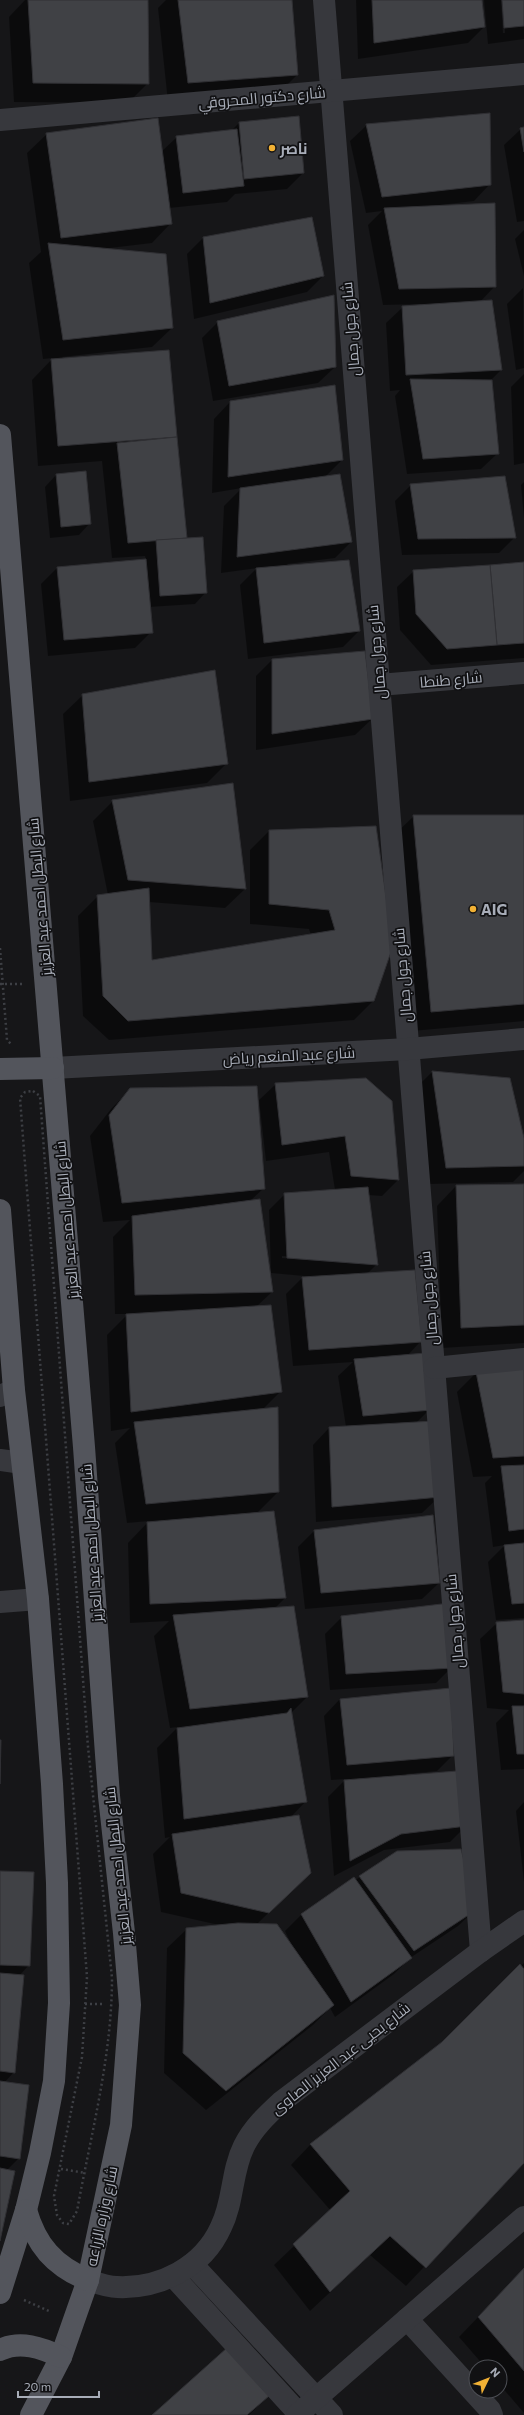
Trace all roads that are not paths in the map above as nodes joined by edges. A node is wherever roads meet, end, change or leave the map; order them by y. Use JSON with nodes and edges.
{"nodes":[{"id":1,"x":324,"y":0,"type":"edge"},
{"id":2,"x":524,"y":74,"type":"edge"},
{"id":3,"x":331,"y":91,"type":"junction"},
{"id":4,"x":0,"y":120,"type":"edge"},
{"id":5,"x":0,"y":435,"type":"edge"},
{"id":6,"x":524,"y":673,"type":"edge"},
{"id":7,"x":379,"y":685,"type":"junction"},
{"id":8,"x":524,"y":1039,"type":"edge"},
{"id":9,"x":408,"y":1049,"type":"junction"},
{"id":10,"x":53,"y":1068,"type":"junction"},
{"id":11,"x":0,"y":1069,"type":"edge"},
{"id":12,"x":0,"y":1210,"type":"edge"},
{"id":13,"x":524,"y":1359,"type":"edge"},
{"id":14,"x":434,"y":1368,"type":"junction"},
{"id":15,"x":7,"y":1393,"type":"edge"},
{"id":16,"x":0,"y":1460,"type":"edge"},
{"id":17,"x":22,"y":1462,"type":"junction"},
{"id":18,"x":38,"y":1599,"type":"junction"},
{"id":19,"x":0,"y":1602,"type":"edge"},
{"id":20,"x":524,"y":1921,"type":"edge"},
{"id":21,"x":481,"y":1951,"type":"junction"},
{"id":22,"x":130,"y":2006,"type":"joint"},
{"id":23,"x":26,"y":2210,"type":"junction"},
{"id":24,"x":524,"y":2217,"type":"edge"},
{"id":25,"x":192,"y":2264,"type":"junction"},
{"id":26,"x":173,"y":2276,"type":"junction"},
{"id":27,"x":88,"y":2280,"type":"junction"},
{"id":28,"x":0,"y":2292,"type":"edge"},
{"id":29,"x":407,"y":2318,"type":"junction"},
{"id":30,"x":0,"y":2350,"type":"edge"},
{"id":31,"x":61,"y":2357,"type":"junction"},
{"id":32,"x":316,"y":2398,"type":"junction"},
{"id":33,"x":31,"y":2415,"type":"edge"},
{"id":34,"x":298,"y":2415,"type":"edge"},
{"id":35,"x":332,"y":2415,"type":"edge"},
{"id":36,"x":492,"y":2415,"type":"edge"}],
"edges":[{"from":1,"to":3,"type":"street","name":"شارع جول جمال"},
{"from":2,"to":3,"type":"street","name":"شارع دكتور المحروقي"},
{"from":3,"to":4,"type":"street","name":"شارع دكتور المحروقي"},
{"from":3,"to":7,"type":"street","name":"شارع جول جمال"},
{"from":5,"to":10,"type":"main road","name":"شارع البطل احمد عبد العزيز"},
{"from":6,"to":7,"type":"street","name":"شارع طنطا"},
{"from":7,"to":9,"type":"street","name":"شارع جول جمال"},
{"from":8,"to":9,"type":"street","name":"شارع عبد المنعم رياض"},
{"from":9,"to":10,"type":"street","name":"شارع عبد المنعم رياض"},
{"from":9,"to":14,"type":"street","name":"شارع جول جمال"},
{"from":10,"to":11,"type":"main road"},
{"from":10,"to":22,"type":"main road","name":"شارع البطل احمد عبد العزيز"},
{"from":12,"to":15,"type":"main road"},
{"from":13,"to":14,"type":"street"},
{"from":14,"to":21,"type":"street","name":"شارع جول جمال"},
{"from":15,"to":17,"type":"main road"},
{"from":16,"to":17,"type":"street"},
{"from":17,"to":18,"type":"main road"},
{"from":18,"to":19,"type":"street"},
{"from":18,"to":23,"type":"main road"},
{"from":20,"to":21,"type":"street","name":"شارع يحيى عبد العزيز الصاوى"},
{"from":21,"to":25,"type":"street","name":"شارع يحيى عبد العزيز الصاوى"},
{"from":22,"to":27,"type":"main road","name":"شارع وزاره الزراعه"},
{"from":23,"to":27,"type":"main road"},
{"from":23,"to":28,"type":"main road"},
{"from":24,"to":29,"type":"street"},
{"from":25,"to":26,"type":"street","name":"شارع يحيى عبد العزيز الصاوى"},
{"from":25,"to":32,"type":"street"},
{"from":26,"to":27,"type":"street","name":"شارع يحيى عبد العزيز الصاوى"},
{"from":26,"to":34,"type":"street"},
{"from":27,"to":31,"type":"main road","name":"شارع وزاره الزراعه"},
{"from":29,"to":32,"type":"street"},
{"from":29,"to":36,"type":"street"},
{"from":30,"to":31,"type":"main road"},
{"from":31,"to":33,"type":"main road","name":"شارع وزاره الزراعه"},
{"from":32,"to":34,"type":"street"},
{"from":32,"to":35,"type":"street"}]}
